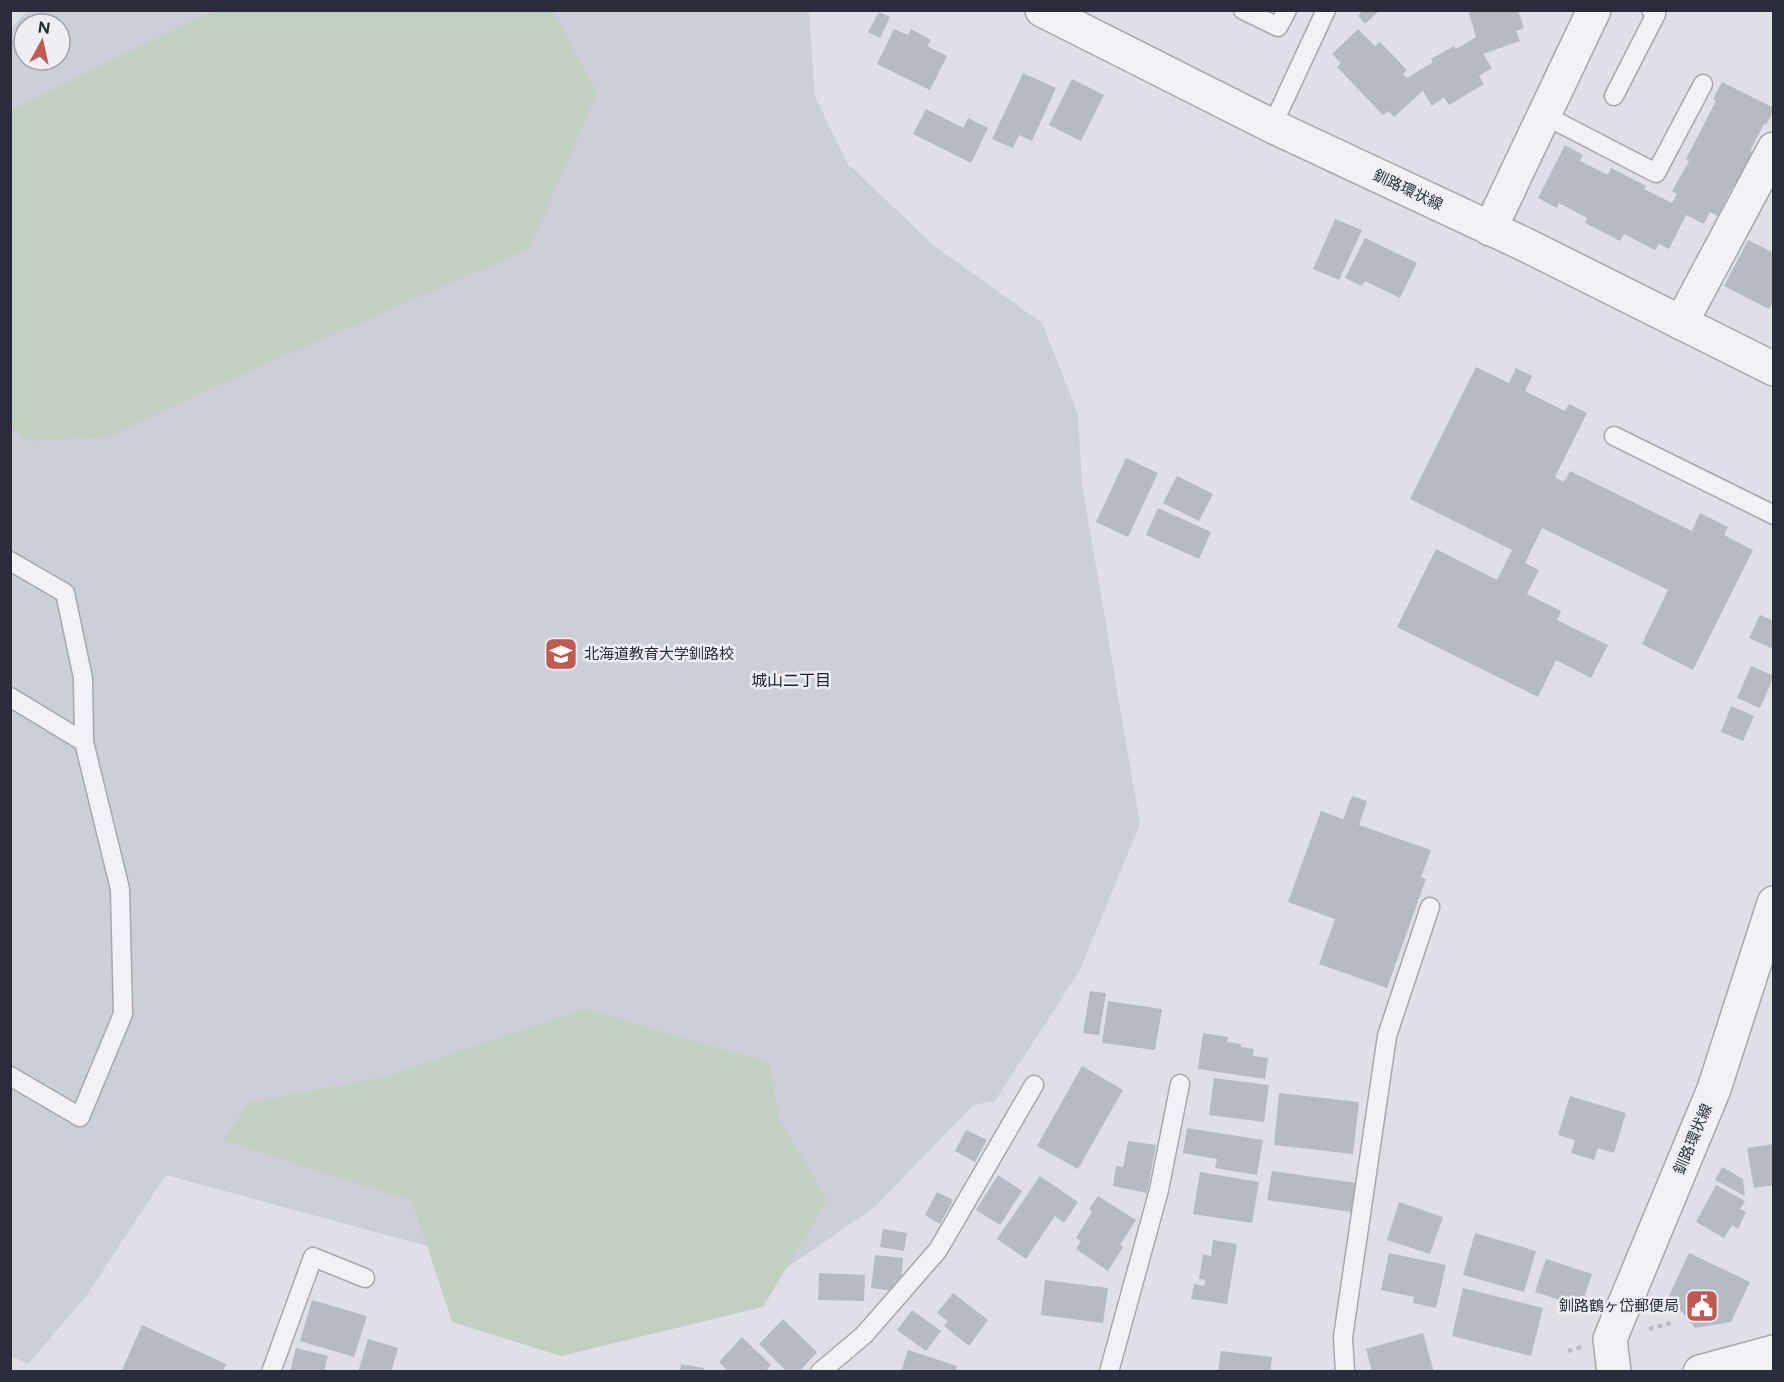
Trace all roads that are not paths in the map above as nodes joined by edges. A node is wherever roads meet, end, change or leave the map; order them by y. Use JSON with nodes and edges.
{"nodes":[{"id":1,"x":1042,"y":10,"type":"edge"},
{"id":2,"x":1243,"y":10,"type":"edge"},
{"id":3,"x":1287,"y":10,"type":"edge"},
{"id":4,"x":1326,"y":10,"type":"edge"},
{"id":5,"x":1594,"y":10,"type":"edge"},
{"id":6,"x":1651,"y":10,"type":"edge"},
{"id":7,"x":1703,"y":84,"type":"dead end"},
{"id":8,"x":1614,"y":96,"type":"dead end"},
{"id":9,"x":1544,"y":115,"type":"junction"},
{"id":10,"x":1272,"y":126,"type":"junction"},
{"id":11,"x":1771,"y":159,"type":"edge"},
{"id":12,"x":1490,"y":229,"type":"junction"},
{"id":13,"x":1681,"y":323,"type":"junction"},
{"id":14,"x":1773,"y":369,"type":"edge"},
{"id":15,"x":1614,"y":436,"type":"dead end"},
{"id":16,"x":1773,"y":515,"type":"edge"},
{"id":17,"x":10,"y":561,"type":"edge"},
{"id":18,"x":10,"y":697,"type":"edge"},
{"id":19,"x":84,"y":742,"type":"junction"},
{"id":20,"x":1773,"y":903,"type":"edge"},
{"id":21,"x":1430,"y":907,"type":"dead end"},
{"id":22,"x":10,"y":1076,"type":"edge"},
{"id":23,"x":1034,"y":1084,"type":"dead end"},
{"id":24,"x":1180,"y":1084,"type":"dead end"},
{"id":25,"x":365,"y":1278,"type":"dead end"},
{"id":26,"x":1773,"y":1352,"type":"edge"},
{"id":27,"x":271,"y":1371,"type":"edge"},
{"id":28,"x":820,"y":1371,"type":"edge"},
{"id":29,"x":1109,"y":1371,"type":"edge"},
{"id":30,"x":1345,"y":1371,"type":"edge"},
{"id":31,"x":1614,"y":1371,"type":"edge"},
{"id":32,"x":1700,"y":1371,"type":"edge"}],
"edges":[{"from":1,"to":10,"type":"street","name":"釧路環状線"},
{"from":2,"to":3,"type":"lane"},
{"from":4,"to":10,"type":"lane"},
{"from":5,"to":9,"type":"street"},
{"from":6,"to":8,"type":"lane"},
{"from":7,"to":9,"type":"lane"},
{"from":9,"to":12,"type":"street"},
{"from":10,"to":12,"type":"street","name":"釧路環状線"},
{"from":11,"to":13,"type":"street"},
{"from":12,"to":13,"type":"street","name":"釧路環状線"},
{"from":13,"to":14,"type":"street","name":"釧路環状線"},
{"from":15,"to":16,"type":"lane"},
{"from":17,"to":19,"type":"lane"},
{"from":18,"to":19,"type":"lane"},
{"from":19,"to":22,"type":"lane"},
{"from":20,"to":31,"type":"street","name":"釧路環状線"},
{"from":21,"to":30,"type":"lane"},
{"from":23,"to":28,"type":"lane"},
{"from":24,"to":29,"type":"lane"},
{"from":25,"to":27,"type":"lane"},
{"from":26,"to":32,"type":"street"}]}
